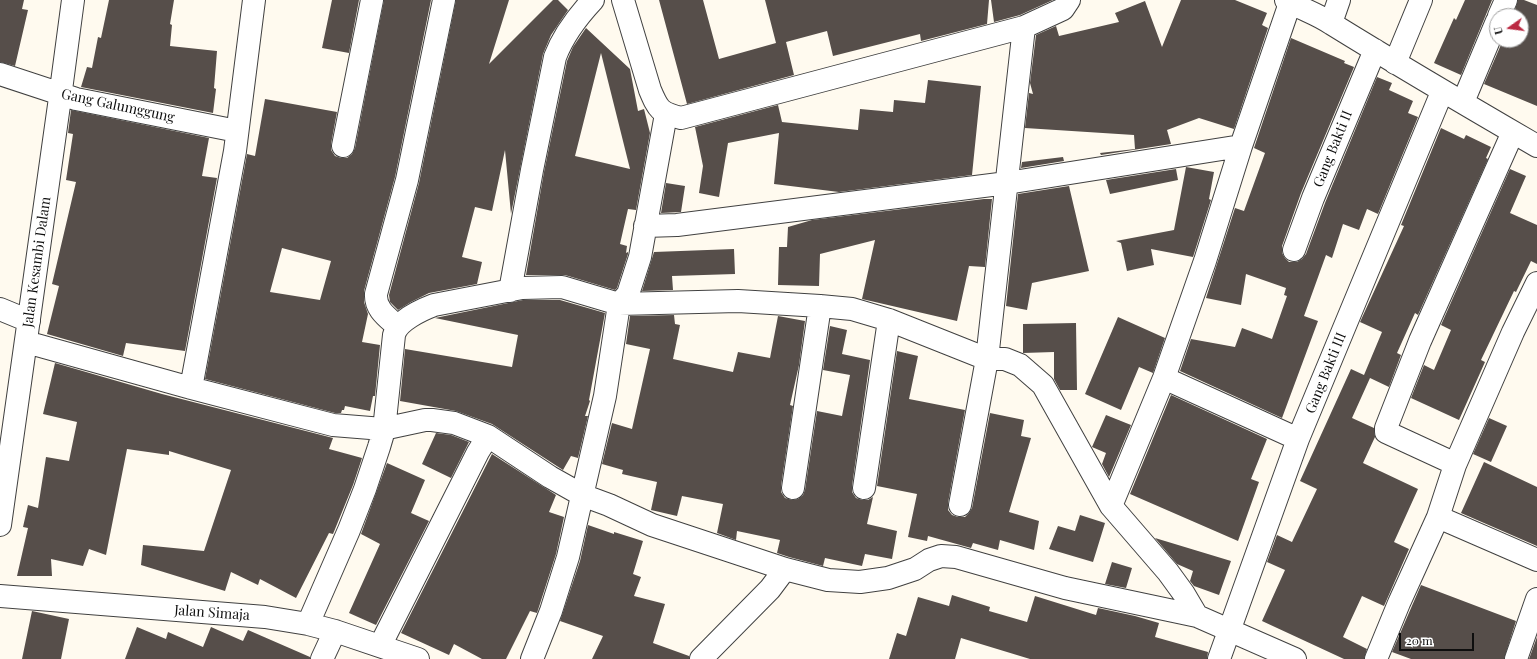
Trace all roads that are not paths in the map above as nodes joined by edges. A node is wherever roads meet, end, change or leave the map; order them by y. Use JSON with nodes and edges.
{"nodes":[{"id":1,"x":73,"y":0,"type":"edge"},
{"id":2,"x":254,"y":0,"type":"edge"},
{"id":3,"x":372,"y":0,"type":"edge"},
{"id":4,"x":444,"y":0,"type":"edge"},
{"id":5,"x":593,"y":0,"type":"edge"},
{"id":6,"x":623,"y":0,"type":"edge"},
{"id":7,"x":1069,"y":0,"type":"edge"},
{"id":8,"x":1339,"y":0,"type":"edge"},
{"id":9,"x":1421,"y":0,"type":"edge"},
{"id":10,"x":1288,"y":1,"type":"edge"},
{"id":11,"x":1331,"y":23,"type":"junction"},
{"id":12,"x":1024,"y":27,"type":"junction"},
{"id":13,"x":1489,"y":40,"type":"edge"},
{"id":14,"x":1375,"y":50,"type":"junction"},
{"id":15,"x":1395,"y":63,"type":"junction"},
{"id":16,"x":0,"y":74,"type":"edge"},
{"id":17,"x":1442,"y":92,"type":"junction"},
{"id":18,"x":60,"y":95,"type":"junction"},
{"id":19,"x":1463,"y":102,"type":"junction"},
{"id":20,"x":666,"y":114,"type":"junction"},
{"id":21,"x":238,"y":131,"type":"junction"},
{"id":22,"x":1513,"y":132,"type":"junction"},
{"id":23,"x":342,"y":146,"type":"dead end"},
{"id":24,"x":1240,"y":146,"type":"junction"},
{"id":25,"x":1537,"y":146,"type":"edge"},
{"id":26,"x":1007,"y":183,"type":"junction"},
{"id":27,"x":645,"y":226,"type":"junction"},
{"id":28,"x":1294,"y":250,"type":"dead end"},
{"id":29,"x":1537,"y":283,"type":"edge"},
{"id":30,"x":510,"y":290,"type":"junction"},
{"id":31,"x":619,"y":304,"type":"junction"},
{"id":32,"x":820,"y":306,"type":"junction"},
{"id":33,"x":0,"y":309,"type":"edge"},
{"id":34,"x":29,"y":320,"type":"junction"},
{"id":35,"x":889,"y":320,"type":"junction"},
{"id":36,"x":397,"y":326,"type":"junction"},
{"id":37,"x":26,"y":342,"type":"junction"},
{"id":38,"x":988,"y":359,"type":"junction"},
{"id":39,"x":1164,"y":378,"type":"junction"},
{"id":40,"x":190,"y":388,"type":"junction"},
{"id":41,"x":384,"y":429,"type":"junction"},
{"id":42,"x":488,"y":436,"type":"junction"},
{"id":43,"x":1298,"y":439,"type":"junction"},
{"id":44,"x":1455,"y":465,"type":"junction"},
{"id":45,"x":793,"y":488,"type":"dead end"},
{"id":46,"x":864,"y":488,"type":"dead end"},
{"id":47,"x":582,"y":495,"type":"junction"},
{"id":48,"x":960,"y":505,"type":"dead end"},
{"id":49,"x":1111,"y":506,"type":"junction"},
{"id":50,"x":1438,"y":517,"type":"junction"},
{"id":51,"x":0,"y":525,"type":"edge"},
{"id":52,"x":1537,"y":560,"type":"edge"},
{"id":53,"x":785,"y":569,"type":"junction"},
{"id":54,"x":0,"y":596,"type":"edge"},
{"id":55,"x":1537,"y":599,"type":"edge"},
{"id":56,"x":1197,"y":616,"type":"junction"},
{"id":57,"x":308,"y":624,"type":"junction"},
{"id":58,"x":1230,"y":630,"type":"junction"},
{"id":59,"x":335,"y":631,"type":"junction"},
{"id":60,"x":380,"y":646,"type":"junction"},
{"id":61,"x":322,"y":659,"type":"edge"},
{"id":62,"x":418,"y":659,"type":"edge"},
{"id":63,"x":532,"y":659,"type":"edge"},
{"id":64,"x":701,"y":659,"type":"edge"},
{"id":65,"x":1219,"y":659,"type":"edge"},
{"id":66,"x":1295,"y":659,"type":"edge"},
{"id":67,"x":1376,"y":659,"type":"edge"},
{"id":68,"x":1516,"y":659,"type":"edge"}],
"edges":[{"from":1,"to":18,"type":"street","name":"Jalan Kesambi Dalam"},
{"from":2,"to":21,"type":"street"},
{"from":3,"to":23,"type":"street"},
{"from":4,"to":36,"type":"street"},
{"from":5,"to":30,"type":"street"},
{"from":6,"to":20,"type":"street"},
{"from":7,"to":12,"type":"street"},
{"from":8,"to":11,"type":"street"},
{"from":9,"to":15,"type":"street"},
{"from":10,"to":11,"type":"street"},
{"from":10,"to":24,"type":"street"},
{"from":11,"to":14,"type":"street"},
{"from":12,"to":20,"type":"street"},
{"from":12,"to":26,"type":"street"},
{"from":13,"to":19,"type":"street"},
{"from":14,"to":15,"type":"street"},
{"from":14,"to":28,"type":"street","name":"Gang Bakti II"},
{"from":15,"to":17,"type":"street"},
{"from":16,"to":18,"type":"street","name":"Gang Galumggung"},
{"from":17,"to":19,"type":"street"},
{"from":17,"to":43,"type":"street","name":"Gang Bakti III"},
{"from":18,"to":21,"type":"street","name":"Gang Galumggung"},
{"from":18,"to":34,"type":"street","name":"Jalan Kesambi Dalam"},
{"from":19,"to":22,"type":"street"},
{"from":20,"to":27,"type":"street"},
{"from":21,"to":40,"type":"street"},
{"from":22,"to":25,"type":"street"},
{"from":22,"to":44,"type":"street"},
{"from":24,"to":26,"type":"street"},
{"from":24,"to":39,"type":"street"},
{"from":26,"to":27,"type":"street"},
{"from":26,"to":38,"type":"street"},
{"from":27,"to":31,"type":"street"},
{"from":29,"to":44,"type":"street"},
{"from":30,"to":31,"type":"street"},
{"from":30,"to":36,"type":"street"},
{"from":31,"to":32,"type":"street"},
{"from":31,"to":47,"type":"street"},
{"from":32,"to":35,"type":"street"},
{"from":32,"to":45,"type":"street"},
{"from":33,"to":34,"type":"street"},
{"from":34,"to":37,"type":"street","name":"Jalan Kesambi Dalam"},
{"from":35,"to":38,"type":"street"},
{"from":35,"to":46,"type":"street"},
{"from":36,"to":41,"type":"street"},
{"from":37,"to":40,"type":"street"},
{"from":37,"to":51,"type":"street","name":"Jalan Kesambi Dalam"},
{"from":38,"to":48,"type":"street"},
{"from":38,"to":49,"type":"street"},
{"from":39,"to":43,"type":"street"},
{"from":39,"to":49,"type":"street"},
{"from":40,"to":41,"type":"street"},
{"from":41,"to":42,"type":"street"},
{"from":41,"to":57,"type":"street"},
{"from":42,"to":47,"type":"street"},
{"from":42,"to":60,"type":"street"},
{"from":43,"to":58,"type":"street","name":"Gang Bakti III"},
{"from":44,"to":50,"type":"street"},
{"from":47,"to":53,"type":"street"},
{"from":47,"to":63,"type":"street"},
{"from":49,"to":56,"type":"street"},
{"from":50,"to":52,"type":"street"},
{"from":50,"to":67,"type":"street"},
{"from":53,"to":56,"type":"street"},
{"from":53,"to":64,"type":"street"},
{"from":54,"to":57,"type":"street","name":"Jalan Simaja"},
{"from":55,"to":68,"type":"street"},
{"from":56,"to":58,"type":"street"},
{"from":57,"to":59,"type":"street","name":"Jalan Simaja"},
{"from":58,"to":65,"type":"street","name":"Gang Bakti III"},
{"from":58,"to":66,"type":"street"},
{"from":59,"to":60,"type":"street","name":"Jalan Simaja"},
{"from":59,"to":61,"type":"street"},
{"from":60,"to":62,"type":"street","name":"Jalan Simaja"}]}
